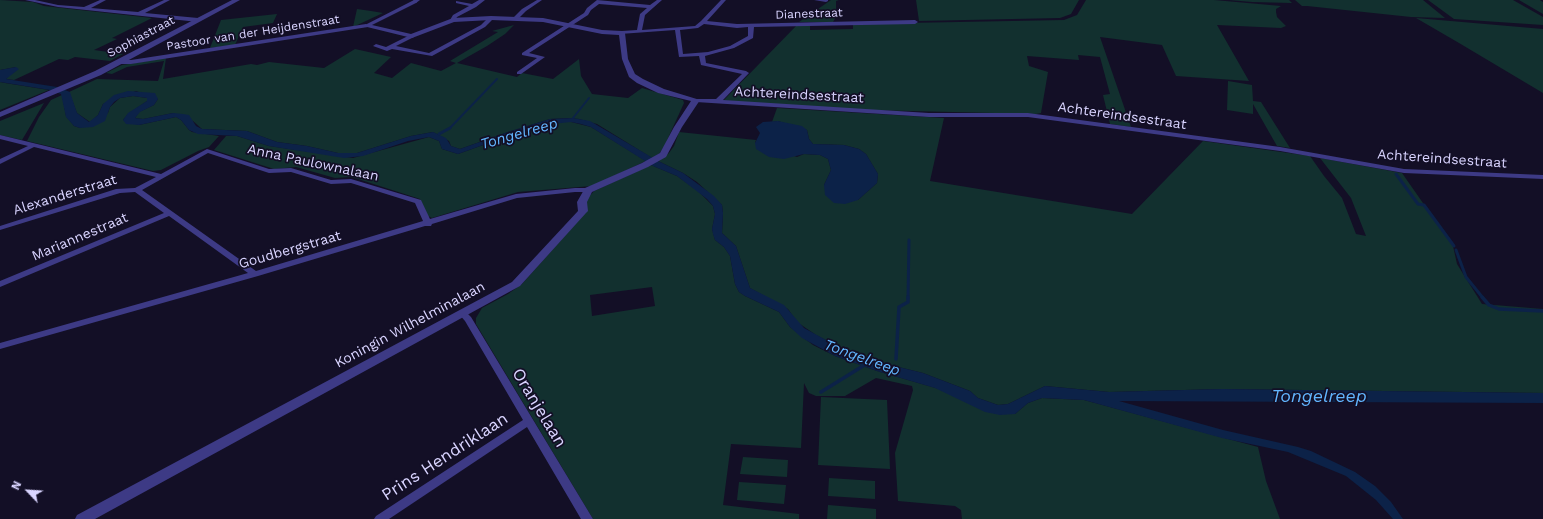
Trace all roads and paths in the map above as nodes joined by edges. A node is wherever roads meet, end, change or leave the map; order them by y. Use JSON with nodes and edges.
{"nodes":[{"id":1,"x":27,"y":0,"type":"edge"},
{"id":2,"x":37,"y":0,"type":"edge"},
{"id":3,"x":104,"y":0,"type":"edge"},
{"id":4,"x":168,"y":0,"type":"edge"},
{"id":5,"x":237,"y":0,"type":"edge"},
{"id":6,"x":405,"y":0,"type":"edge"},
{"id":7,"x":483,"y":0,"type":"edge"},
{"id":8,"x":540,"y":0,"type":"edge"},
{"id":9,"x":660,"y":0,"type":"edge"},
{"id":10,"x":724,"y":0,"type":"edge"},
{"id":11,"x":816,"y":0,"type":"edge"},
{"id":12,"x":416,"y":1,"type":"edge"},
{"id":13,"x":599,"y":1,"type":"edge"},
{"id":14,"x":826,"y":1,"type":"dead end"},
{"id":15,"x":458,"y":2,"type":"dead end"},
{"id":16,"x":474,"y":6,"type":"junction"},
{"id":17,"x":652,"y":7,"type":"junction"},
{"id":18,"x":85,"y":8,"type":"junction"},
{"id":19,"x":139,"y":14,"type":"junction"},
{"id":20,"x":491,"y":18,"type":"junction"},
{"id":21,"x":516,"y":18,"type":"junction"},
{"id":22,"x":198,"y":20,"type":"junction"},
{"id":23,"x":453,"y":20,"type":"junction"},
{"id":24,"x":704,"y":22,"type":"junction"},
{"id":25,"x":915,"y":22,"type":"dead end"},
{"id":26,"x":569,"y":25,"type":"junction"},
{"id":27,"x":366,"y":26,"type":"junction"},
{"id":28,"x":751,"y":26,"type":"junction"},
{"id":29,"x":677,"y":29,"type":"junction"},
{"id":30,"x":622,"y":32,"type":"junction"},
{"id":31,"x":639,"y":32,"type":"junction"},
{"id":32,"x":412,"y":36,"type":"junction"},
{"id":33,"x":376,"y":46,"type":"dead end"},
{"id":34,"x":392,"y":47,"type":"junction"},
{"id":35,"x":702,"y":55,"type":"junction"},
{"id":36,"x":120,"y":62,"type":"junction"},
{"id":37,"x":519,"y":73,"type":"dead end"},
{"id":38,"x":696,"y":100,"type":"junction"},
{"id":39,"x":717,"y":102,"type":"junction"},
{"id":40,"x":0,"y":114,"type":"edge"},
{"id":41,"x":0,"y":138,"type":"edge"},
{"id":42,"x":34,"y":145,"type":"junction"},
{"id":43,"x":0,"y":162,"type":"edge"},
{"id":44,"x":161,"y":176,"type":"junction"},
{"id":45,"x":1543,"y":177,"type":"edge"},
{"id":46,"x":137,"y":190,"type":"junction"},
{"id":47,"x":588,"y":190,"type":"junction"},
{"id":48,"x":171,"y":213,"type":"junction"},
{"id":49,"x":428,"y":224,"type":"junction"},
{"id":50,"x":0,"y":228,"type":"edge"},
{"id":51,"x":255,"y":274,"type":"junction"},
{"id":52,"x":0,"y":284,"type":"edge"},
{"id":53,"x":462,"y":313,"type":"junction"},
{"id":54,"x":0,"y":346,"type":"edge"},
{"id":55,"x":528,"y":422,"type":"junction"},
{"id":56,"x":82,"y":519,"type":"edge"},
{"id":57,"x":380,"y":519,"type":"edge"},
{"id":58,"x":587,"y":519,"type":"edge"}],
"edges":[{"from":1,"to":2,"type":"street"},
{"from":2,"to":18,"type":"street"},
{"from":3,"to":18,"type":"street"},
{"from":4,"to":19,"type":"street"},
{"from":5,"to":22,"type":"street","name":"Sophiastraat"},
{"from":6,"to":12,"type":"street"},
{"from":7,"to":16,"type":"street"},
{"from":8,"to":21,"type":"street"},
{"from":9,"to":17,"type":"street"},
{"from":10,"to":24,"type":"street"},
{"from":11,"to":14,"type":"street"},
{"from":12,"to":27,"type":"street"},
{"from":13,"to":17,"type":"street"},
{"from":13,"to":26,"type":"street"},
{"from":15,"to":16,"type":"street"},
{"from":16,"to":23,"type":"street"},
{"from":17,"to":31,"type":"street"},
{"from":18,"to":19,"type":"street"},
{"from":19,"to":22,"type":"street"},
{"from":20,"to":21,"type":"street"},
{"from":20,"to":23,"type":"street"},
{"from":20,"to":34,"type":"street"},
{"from":21,"to":26,"type":"street"},
{"from":22,"to":36,"type":"street","name":"Sophiastraat"},
{"from":23,"to":32,"type":"street"},
{"from":24,"to":28,"type":"street","name":"Dianestraat"},
{"from":24,"to":29,"type":"street"},
{"from":25,"to":28,"type":"street","name":"Dianestraat"},
{"from":26,"to":30,"type":"street"},
{"from":26,"to":37,"type":"street"},
{"from":27,"to":32,"type":"street"},
{"from":27,"to":36,"type":"street","name":"Pastoor van der Heijdenstraat"},
{"from":28,"to":35,"type":"street"},
{"from":29,"to":31,"type":"street"},
{"from":29,"to":35,"type":"street"},
{"from":30,"to":31,"type":"street"},
{"from":30,"to":38,"type":"street"},
{"from":32,"to":34,"type":"street"},
{"from":33,"to":34,"type":"street"},
{"from":35,"to":39,"type":"street"},
{"from":36,"to":40,"type":"street","name":"Sophiastraat"},
{"from":38,"to":39,"type":"street","name":"Achtereindsestraat"},
{"from":38,"to":47,"type":"street"},
{"from":39,"to":45,"type":"street","name":"Achtereindsestraat"},
{"from":41,"to":42,"type":"street"},
{"from":42,"to":43,"type":"street"},
{"from":42,"to":44,"type":"street"},
{"from":44,"to":46,"type":"street","name":"Anna Paulownalaan"},
{"from":44,"to":49,"type":"street","name":"Anna Paulownalaan"},
{"from":46,"to":48,"type":"street","name":"Alexanderstraat"},
{"from":46,"to":50,"type":"street","name":"Alexanderstraat"},
{"from":47,"to":49,"type":"street","name":"Goudbergstraat"},
{"from":47,"to":53,"type":"street","name":"Koningin Wilhelminalaan"},
{"from":48,"to":51,"type":"street","name":"Alexanderstraat"},
{"from":48,"to":52,"type":"street","name":"Mariannestraat"},
{"from":49,"to":51,"type":"street","name":"Goudbergstraat"},
{"from":51,"to":54,"type":"street","name":"Goudbergstraat"},
{"from":53,"to":55,"type":"street","name":"Oranjelaan"},
{"from":53,"to":56,"type":"street","name":"Koningin Wilhelminalaan"},
{"from":55,"to":57,"type":"street","name":"Prins Hendriklaan"},
{"from":55,"to":58,"type":"street","name":"Oranjelaan"}]}
